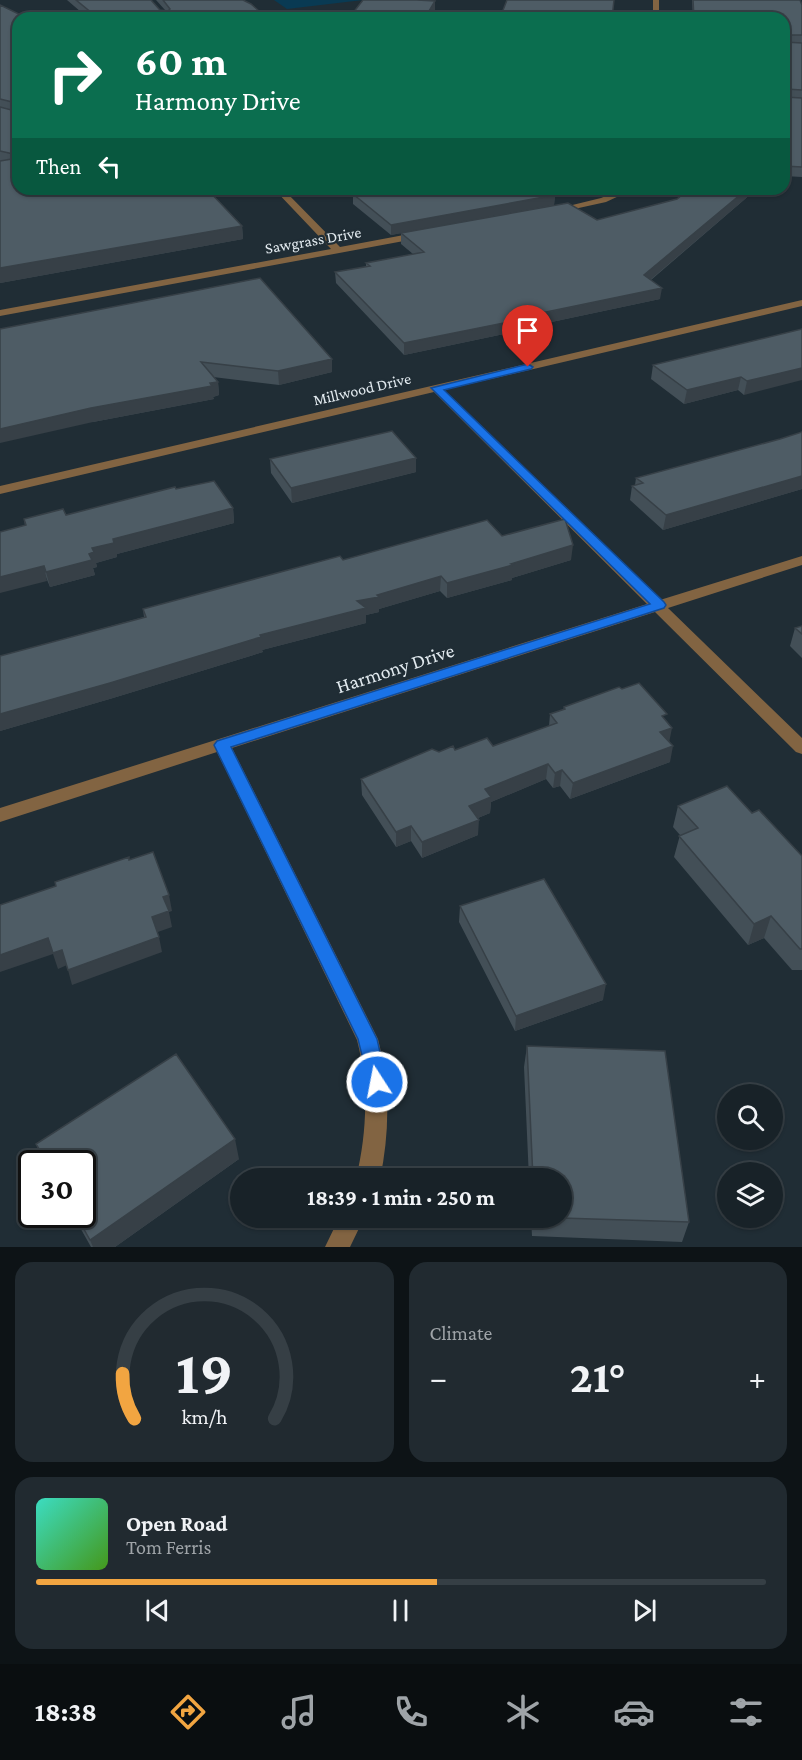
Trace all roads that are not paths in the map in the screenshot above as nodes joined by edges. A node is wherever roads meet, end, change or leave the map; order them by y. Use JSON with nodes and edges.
{"nodes":[{"id":1,"x":284,"y":195,"type":"edge"},
{"id":2,"x":615,"y":195,"type":"edge"},
{"id":3,"x":544,"y":212,"type":"edge"},
{"id":4,"x":429,"y":234,"type":"edge"},
{"id":5,"x":338,"y":250,"type":"junction"},
{"id":6,"x":802,"y":303,"type":"edge"},
{"id":7,"x":0,"y":313,"type":"edge"},
{"id":8,"x":436,"y":388,"type":"junction"},
{"id":9,"x":0,"y":489,"type":"edge"},
{"id":10,"x":802,"y":560,"type":"edge"},
{"id":11,"x":659,"y":605,"type":"junction"},
{"id":12,"x":222,"y":745,"type":"junction"},
{"id":13,"x":802,"y":748,"type":"edge"},
{"id":14,"x":0,"y":815,"type":"edge"},
{"id":15,"x":370,"y":1168,"type":"edge"},
{"id":16,"x":347,"y":1228,"type":"edge"},
{"id":17,"x":337,"y":1247,"type":"edge"}],
"edges":[{"from":1,"to":5,"type":"street"},
{"from":2,"to":3,"type":"street"},
{"from":4,"to":5,"type":"street","name":"Sawgrass Drive"},
{"from":5,"to":7,"type":"street","name":"Sawgrass Drive"},
{"from":6,"to":8,"type":"street","name":"Millwood Drive"},
{"from":8,"to":9,"type":"street","name":"Millwood Drive"},
{"from":8,"to":11,"type":"street"},
{"from":10,"to":11,"type":"street","name":"Harmony Drive"},
{"from":11,"to":12,"type":"street","name":"Harmony Drive"},
{"from":11,"to":13,"type":"street"},
{"from":12,"to":14,"type":"street","name":"Harmony Drive"},
{"from":12,"to":15,"type":"street"},
{"from":16,"to":17,"type":"street"}]}
